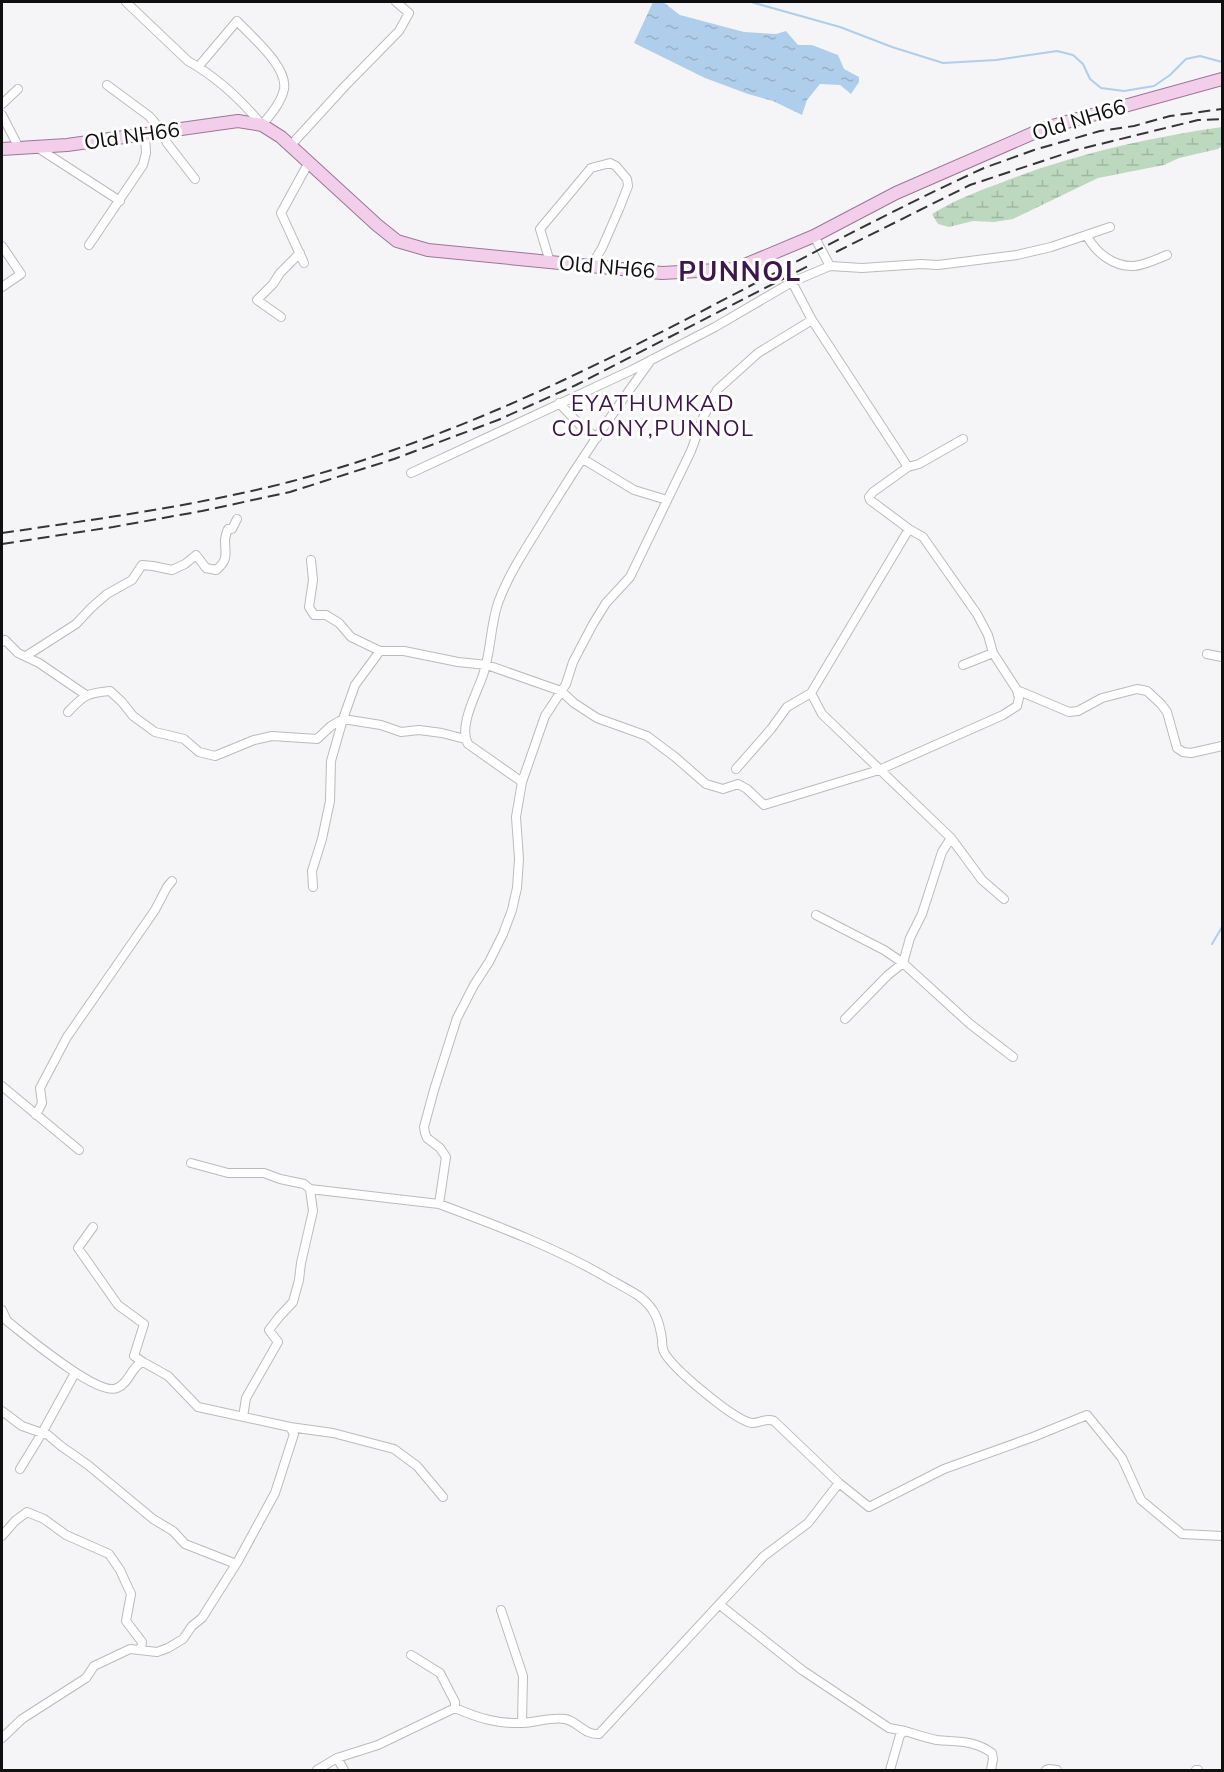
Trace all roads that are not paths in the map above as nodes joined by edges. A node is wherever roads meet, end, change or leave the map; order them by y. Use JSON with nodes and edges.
{"nodes":[{"id":1,"x":126,"y":2,"type":"edge"},
{"id":2,"x":396,"y":2,"type":"edge"},
{"id":3,"x":199,"y":66,"type":"junction"},
{"id":4,"x":1222,"y":80,"type":"edge"},
{"id":5,"x":107,"y":85,"type":"dead end"},
{"id":6,"x":18,"y":89,"type":"dead end"},
{"id":7,"x":2,"y":104,"type":"edge"},
{"id":8,"x":2,"y":116,"type":"edge"},
{"id":9,"x":262,"y":125,"type":"junction"},
{"id":10,"x":163,"y":132,"type":"junction"},
{"id":11,"x":146,"y":134,"type":"junction"},
{"id":12,"x":291,"y":146,"type":"junction"},
{"id":13,"x":37,"y":147,"type":"junction"},
{"id":14,"x":20,"y":148,"type":"junction"},
{"id":15,"x":2,"y":149,"type":"edge"},
{"id":16,"x":309,"y":162,"type":"junction"},
{"id":17,"x":195,"y":179,"type":"dead end"},
{"id":18,"x":120,"y":201,"type":"junction"},
{"id":19,"x":1110,"y":227,"type":"dead end"},
{"id":20,"x":814,"y":236,"type":"junction"},
{"id":21,"x":1087,"y":236,"type":"junction"},
{"id":22,"x":89,"y":245,"type":"dead end"},
{"id":23,"x":2,"y":246,"type":"edge"},
{"id":24,"x":300,"y":253,"type":"junction"},
{"id":25,"x":1167,"y":255,"type":"dead end"},
{"id":26,"x":550,"y":262,"type":"junction"},
{"id":27,"x":304,"y":263,"type":"dead end"},
{"id":28,"x":591,"y":266,"type":"junction"},
{"id":29,"x":830,"y":266,"type":"junction"},
{"id":30,"x":792,"y":282,"type":"junction"},
{"id":31,"x":2,"y":287,"type":"edge"},
{"id":32,"x":281,"y":317,"type":"dead end"},
{"id":33,"x":812,"y":320,"type":"junction"},
{"id":34,"x":651,"y":360,"type":"junction"},
{"id":35,"x":558,"y":403,"type":"junction"},
{"id":36,"x":597,"y":438,"type":"junction"},
{"id":37,"x":963,"y":439,"type":"dead end"},
{"id":38,"x":583,"y":459,"type":"junction"},
{"id":39,"x":908,"y":467,"type":"junction"},
{"id":40,"x":411,"y":473,"type":"dead end"},
{"id":41,"x":667,"y":500,"type":"junction"},
{"id":42,"x":237,"y":519,"type":"dead end"},
{"id":43,"x":909,"y":530,"type":"junction"},
{"id":44,"x":311,"y":560,"type":"dead end"},
{"id":45,"x":2,"y":642,"type":"edge"},
{"id":46,"x":380,"y":651,"type":"junction"},
{"id":47,"x":993,"y":653,"type":"junction"},
{"id":48,"x":1207,"y":654,"type":"dead end"},
{"id":49,"x":26,"y":656,"type":"junction"},
{"id":50,"x":1222,"y":657,"type":"edge"},
{"id":51,"x":487,"y":665,"type":"junction"},
{"id":52,"x":963,"y":665,"type":"dead end"},
{"id":53,"x":1017,"y":690,"type":"junction"},
{"id":54,"x":561,"y":691,"type":"junction"},
{"id":55,"x":811,"y":693,"type":"junction"},
{"id":56,"x":86,"y":695,"type":"junction"},
{"id":57,"x":68,"y":712,"type":"dead end"},
{"id":58,"x":343,"y":719,"type":"junction"},
{"id":59,"x":465,"y":739,"type":"junction"},
{"id":60,"x":1222,"y":746,"type":"edge"},
{"id":61,"x":736,"y":769,"type":"dead end"},
{"id":62,"x":879,"y":770,"type":"junction"},
{"id":63,"x":522,"y":782,"type":"junction"},
{"id":64,"x":951,"y":838,"type":"junction"},
{"id":65,"x":172,"y":881,"type":"dead end"},
{"id":66,"x":313,"y":887,"type":"dead end"},
{"id":67,"x":1004,"y":899,"type":"dead end"},
{"id":68,"x":816,"y":915,"type":"dead end"},
{"id":69,"x":903,"y":963,"type":"junction"},
{"id":70,"x":845,"y":1019,"type":"dead end"},
{"id":71,"x":1013,"y":1057,"type":"dead end"},
{"id":72,"x":2,"y":1086,"type":"edge"},
{"id":73,"x":36,"y":1115,"type":"junction"},
{"id":74,"x":79,"y":1150,"type":"dead end"},
{"id":75,"x":191,"y":1163,"type":"dead end"},
{"id":76,"x":310,"y":1189,"type":"junction"},
{"id":77,"x":440,"y":1204,"type":"junction"},
{"id":78,"x":93,"y":1227,"type":"dead end"},
{"id":79,"x":2,"y":1310,"type":"edge"},
{"id":80,"x":143,"y":1362,"type":"junction"},
{"id":81,"x":75,"y":1373,"type":"junction"},
{"id":82,"x":2,"y":1411,"type":"edge"},
{"id":83,"x":243,"y":1417,"type":"junction"},
{"id":84,"x":290,"y":1427,"type":"junction"},
{"id":85,"x":42,"y":1433,"type":"junction"},
{"id":86,"x":20,"y":1469,"type":"dead end"},
{"id":87,"x":839,"y":1482,"type":"junction"},
{"id":88,"x":442,"y":1497,"type":"dead end"},
{"id":89,"x":2,"y":1536,"type":"edge"},
{"id":90,"x":1222,"y":1536,"type":"edge"},
{"id":91,"x":236,"y":1564,"type":"junction"},
{"id":92,"x":720,"y":1605,"type":"junction"},
{"id":93,"x":501,"y":1611,"type":"dead end"},
{"id":94,"x":141,"y":1650,"type":"junction"},
{"id":95,"x":411,"y":1655,"type":"dead end"},
{"id":96,"x":455,"y":1708,"type":"junction"},
{"id":97,"x":522,"y":1723,"type":"junction"},
{"id":98,"x":905,"y":1731,"type":"junction"},
{"id":99,"x":2,"y":1738,"type":"edge"},
{"id":100,"x":337,"y":1758,"type":"junction"},
{"id":101,"x":317,"y":1770,"type":"edge"},
{"id":102,"x":344,"y":1770,"type":"edge"},
{"id":103,"x":890,"y":1770,"type":"edge"},
{"id":104,"x":991,"y":1770,"type":"edge"},
{"id":105,"x":1046,"y":1770,"type":"edge"},
{"id":106,"x":1057,"y":1770,"type":"edge"}],
"edges":[{"from":1,"to":3,"type":"street"},
{"from":2,"to":12,"type":"street"},
{"from":3,"to":9,"type":"street"},
{"from":3,"to":9,"type":"street"},
{"from":4,"to":20,"type":"main road","name":"Old NH66"},
{"from":5,"to":10,"type":"street"},
{"from":6,"to":7,"type":"street"},
{"from":8,"to":14,"type":"street"},
{"from":9,"to":10,"type":"main road","name":"Old NH66"},
{"from":9,"to":12,"type":"main road","name":"Old NH66"},
{"from":10,"to":11,"type":"main road","name":"Old NH66"},
{"from":10,"to":17,"type":"street"},
{"from":11,"to":13,"type":"main road","name":"Old NH66"},
{"from":11,"to":18,"type":"street"},
{"from":12,"to":16,"type":"main road","name":"Old NH66"},
{"from":13,"to":14,"type":"main road","name":"Old NH66"},
{"from":13,"to":18,"type":"street"},
{"from":14,"to":15,"type":"main road","name":"Old NH66"},
{"from":16,"to":24,"type":"street"},
{"from":16,"to":26,"type":"main road","name":"Old NH66"},
{"from":18,"to":22,"type":"street"},
{"from":19,"to":21,"type":"street"},
{"from":20,"to":28,"type":"main road","name":"Old NH66"},
{"from":20,"to":29,"type":"street"},
{"from":21,"to":25,"type":"street"},
{"from":21,"to":29,"type":"street"},
{"from":23,"to":31,"type":"street"},
{"from":24,"to":27,"type":"street"},
{"from":24,"to":32,"type":"street"},
{"from":26,"to":28,"type":"main road","name":"Old NH66"},
{"from":26,"to":28,"type":"street"},
{"from":29,"to":30,"type":"street"},
{"from":30,"to":33,"type":"street"},
{"from":30,"to":34,"type":"street"},
{"from":33,"to":39,"type":"street"},
{"from":33,"to":41,"type":"street"},
{"from":34,"to":35,"type":"street"},
{"from":34,"to":36,"type":"street"},
{"from":35,"to":36,"type":"street"},
{"from":35,"to":40,"type":"street"},
{"from":36,"to":38,"type":"street"},
{"from":37,"to":39,"type":"street"},
{"from":38,"to":41,"type":"street"},
{"from":38,"to":51,"type":"street"},
{"from":39,"to":43,"type":"street"},
{"from":41,"to":54,"type":"street"},
{"from":42,"to":49,"type":"street"},
{"from":43,"to":47,"type":"street"},
{"from":43,"to":55,"type":"street"},
{"from":44,"to":46,"type":"street"},
{"from":45,"to":49,"type":"street"},
{"from":46,"to":51,"type":"street"},
{"from":46,"to":58,"type":"street"},
{"from":47,"to":52,"type":"street"},
{"from":47,"to":53,"type":"street"},
{"from":48,"to":50,"type":"street"},
{"from":49,"to":56,"type":"street"},
{"from":51,"to":54,"type":"street"},
{"from":51,"to":59,"type":"street"},
{"from":53,"to":60,"type":"street"},
{"from":53,"to":62,"type":"street"},
{"from":54,"to":62,"type":"street"},
{"from":54,"to":63,"type":"street"},
{"from":55,"to":61,"type":"street"},
{"from":55,"to":62,"type":"street"},
{"from":56,"to":57,"type":"street"},
{"from":56,"to":58,"type":"street"},
{"from":58,"to":59,"type":"street"},
{"from":58,"to":66,"type":"street"},
{"from":59,"to":63,"type":"street"},
{"from":62,"to":64,"type":"street"},
{"from":63,"to":77,"type":"street"},
{"from":64,"to":67,"type":"street"},
{"from":64,"to":69,"type":"street"},
{"from":65,"to":73,"type":"street"},
{"from":68,"to":69,"type":"street"},
{"from":69,"to":70,"type":"street"},
{"from":69,"to":71,"type":"street"},
{"from":72,"to":73,"type":"street"},
{"from":73,"to":74,"type":"street"},
{"from":75,"to":76,"type":"street"},
{"from":76,"to":77,"type":"street"},
{"from":76,"to":83,"type":"street"},
{"from":77,"to":87,"type":"street"},
{"from":78,"to":80,"type":"street"},
{"from":79,"to":81,"type":"street"},
{"from":80,"to":81,"type":"street"},
{"from":80,"to":83,"type":"street"},
{"from":81,"to":85,"type":"street"},
{"from":82,"to":85,"type":"street"},
{"from":83,"to":84,"type":"street"},
{"from":84,"to":88,"type":"street"},
{"from":84,"to":91,"type":"street"},
{"from":85,"to":86,"type":"street"},
{"from":85,"to":91,"type":"street"},
{"from":87,"to":90,"type":"street"},
{"from":87,"to":92,"type":"street"},
{"from":89,"to":94,"type":"street"},
{"from":91,"to":94,"type":"street"},
{"from":92,"to":97,"type":"street"},
{"from":92,"to":98,"type":"street"},
{"from":93,"to":97,"type":"street"},
{"from":94,"to":99,"type":"street"},
{"from":95,"to":96,"type":"street"},
{"from":96,"to":97,"type":"street"},
{"from":96,"to":100,"type":"street"},
{"from":98,"to":103,"type":"street"},
{"from":98,"to":104,"type":"street"},
{"from":100,"to":101,"type":"street"},
{"from":100,"to":102,"type":"street"},
{"from":105,"to":106,"type":"street"}]}
